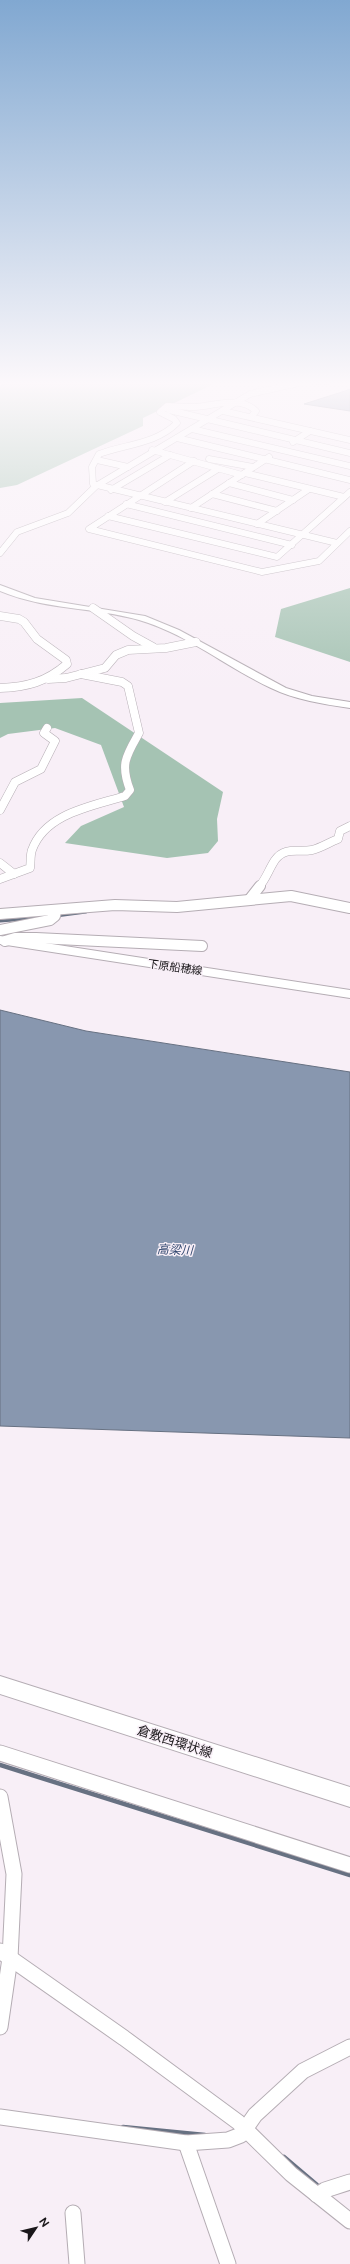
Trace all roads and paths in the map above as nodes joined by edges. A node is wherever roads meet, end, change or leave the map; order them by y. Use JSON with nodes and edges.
{"nodes":[{"id":1,"x":96,"y":486,"type":"joint"},
{"id":2,"x":118,"y":486,"type":"edge"},
{"id":3,"x":155,"y":486,"type":"edge"},
{"id":4,"x":191,"y":486,"type":"edge"},
{"id":5,"x":225,"y":486,"type":"edge"},
{"id":6,"x":239,"y":486,"type":"edge"},
{"id":7,"x":294,"y":486,"type":"edge"},
{"id":8,"x":317,"y":486,"type":"edge"},
{"id":9,"x":309,"y":489,"type":"junction"},
{"id":10,"x":111,"y":490,"type":"junction"},
{"id":11,"x":212,"y":494,"type":"junction"},
{"id":12,"x":347,"y":494,"type":"edge"},
{"id":13,"x":138,"y":496,"type":"junction"},
{"id":14,"x":293,"y":500,"type":"junction"},
{"id":15,"x":165,"y":502,"type":"junction"},
{"id":16,"x":126,"y":504,"type":"junction"},
{"id":17,"x":190,"y":508,"type":"junction"},
{"id":18,"x":277,"y":511,"type":"junction"},
{"id":19,"x":108,"y":516,"type":"junction"},
{"id":20,"x":258,"y":524,"type":"junction"},
{"id":21,"x":350,"y":531,"type":"edge"},
{"id":22,"x":302,"y":535,"type":"junction"},
{"id":23,"x":337,"y":543,"type":"junction"},
{"id":24,"x":224,"y":545,"type":"junction"},
{"id":25,"x":292,"y":545,"type":"junction"},
{"id":26,"x":218,"y":549,"type":"dead end"},
{"id":27,"x":0,"y":553,"type":"edge"},
{"id":28,"x":212,"y":554,"type":"dead end"},
{"id":29,"x":206,"y":558,"type":"junction"},
{"id":30,"x":0,"y":588,"type":"edge"},
{"id":31,"x":93,"y":608,"type":"junction"},
{"id":32,"x":0,"y":616,"type":"edge"},
{"id":33,"x":196,"y":642,"type":"junction"},
{"id":34,"x":165,"y":648,"type":"junction"},
{"id":35,"x":81,"y":674,"type":"junction"},
{"id":36,"x":48,"y":679,"type":"junction"},
{"id":37,"x":0,"y":688,"type":"edge"},
{"id":38,"x":350,"y":705,"type":"edge"},
{"id":39,"x":47,"y":728,"type":"dead end"},
{"id":40,"x":0,"y":810,"type":"edge"},
{"id":41,"x":350,"y":826,"type":"edge"},
{"id":42,"x":0,"y":863,"type":"edge"},
{"id":43,"x":14,"y":874,"type":"junction"},
{"id":44,"x":0,"y":879,"type":"edge"},
{"id":45,"x":249,"y":900,"type":"junction"},
{"id":46,"x":350,"y":908,"type":"edge"},
{"id":47,"x":0,"y":914,"type":"edge"},
{"id":48,"x":55,"y":914,"type":"junction"},
{"id":49,"x":2,"y":937,"type":"edge"},
{"id":50,"x":202,"y":946,"type":"dead end"},
{"id":51,"x":350,"y":994,"type":"edge"},
{"id":52,"x":0,"y":1685,"type":"edge"},
{"id":53,"x":0,"y":1753,"type":"edge"},
{"id":54,"x":0,"y":1797,"type":"edge"},
{"id":55,"x":350,"y":1797,"type":"edge"},
{"id":56,"x":350,"y":1865,"type":"edge"},
{"id":57,"x":5,"y":1955,"type":"edge"},
{"id":58,"x":0,"y":2027,"type":"edge"},
{"id":59,"x":350,"y":2047,"type":"edge"},
{"id":60,"x":0,"y":2117,"type":"edge"},
{"id":61,"x":244,"y":2132,"type":"junction"},
{"id":62,"x":186,"y":2143,"type":"junction"},
{"id":63,"x":350,"y":2182,"type":"edge"},
{"id":64,"x":321,"y":2192,"type":"junction"},
{"id":65,"x":73,"y":2213,"type":"dead end"},
{"id":66,"x":350,"y":2221,"type":"edge"},
{"id":67,"x":77,"y":2264,"type":"edge"},
{"id":68,"x":228,"y":2264,"type":"edge"}],
"edges":[{"from":1,"to":10,"type":"street"},
{"from":1,"to":27,"type":"street"},
{"from":2,"to":10,"type":"street"},
{"from":3,"to":13,"type":"street"},
{"from":4,"to":15,"type":"street"},
{"from":5,"to":11,"type":"street"},
{"from":6,"to":14,"type":"street"},
{"from":7,"to":9,"type":"street"},
{"from":8,"to":12,"type":"street"},
{"from":9,"to":12,"type":"street"},
{"from":9,"to":14,"type":"street"},
{"from":10,"to":13,"type":"street"},
{"from":11,"to":17,"type":"street"},
{"from":11,"to":18,"type":"street"},
{"from":12,"to":22,"type":"street"},
{"from":13,"to":15,"type":"street"},
{"from":13,"to":16,"type":"street"},
{"from":14,"to":18,"type":"street"},
{"from":15,"to":17,"type":"street"},
{"from":16,"to":19,"type":"street"},
{"from":16,"to":25,"type":"street"},
{"from":17,"to":20,"type":"street"},
{"from":18,"to":20,"type":"street"},
{"from":19,"to":24,"type":"street"},
{"from":19,"to":29,"type":"street"},
{"from":20,"to":22,"type":"street"},
{"from":21,"to":23,"type":"street"},
{"from":22,"to":23,"type":"street"},
{"from":22,"to":25,"type":"street"},
{"from":23,"to":29,"type":"street"},
{"from":24,"to":25,"type":"street"},
{"from":24,"to":26,"type":"street"},
{"from":28,"to":29,"type":"street"},
{"from":30,"to":31,"type":"street"},
{"from":31,"to":33,"type":"street"},
{"from":31,"to":34,"type":"street"},
{"from":32,"to":36,"type":"street"},
{"from":33,"to":34,"type":"street"},
{"from":33,"to":38,"type":"street"},
{"from":34,"to":35,"type":"street"},
{"from":35,"to":36,"type":"street"},
{"from":35,"to":43,"type":"street"},
{"from":36,"to":37,"type":"street"},
{"from":39,"to":40,"type":"street"},
{"from":41,"to":45,"type":"street"},
{"from":42,"to":43,"type":"street"},
{"from":43,"to":44,"type":"street"},
{"from":45,"to":46,"type":"street"},
{"from":45,"to":48,"type":"street"},
{"from":47,"to":48,"type":"street"},
{"from":48,"to":49,"type":"street"},
{"from":49,"to":50,"type":"street"},
{"from":49,"to":51,"type":"main road","name":"下原船穂線"},
{"from":52,"to":55,"type":"main road","name":"倉敷西環状線"},
{"from":53,"to":56,"type":"street"},
{"from":54,"to":57,"type":"street"},
{"from":57,"to":58,"type":"street"},
{"from":57,"to":61,"type":"street"},
{"from":59,"to":61,"type":"street"},
{"from":60,"to":62,"type":"street"},
{"from":61,"to":62,"type":"street"},
{"from":61,"to":64,"type":"street"},
{"from":62,"to":68,"type":"street"},
{"from":63,"to":64,"type":"street"},
{"from":64,"to":66,"type":"street"},
{"from":65,"to":67,"type":"street"}]}
